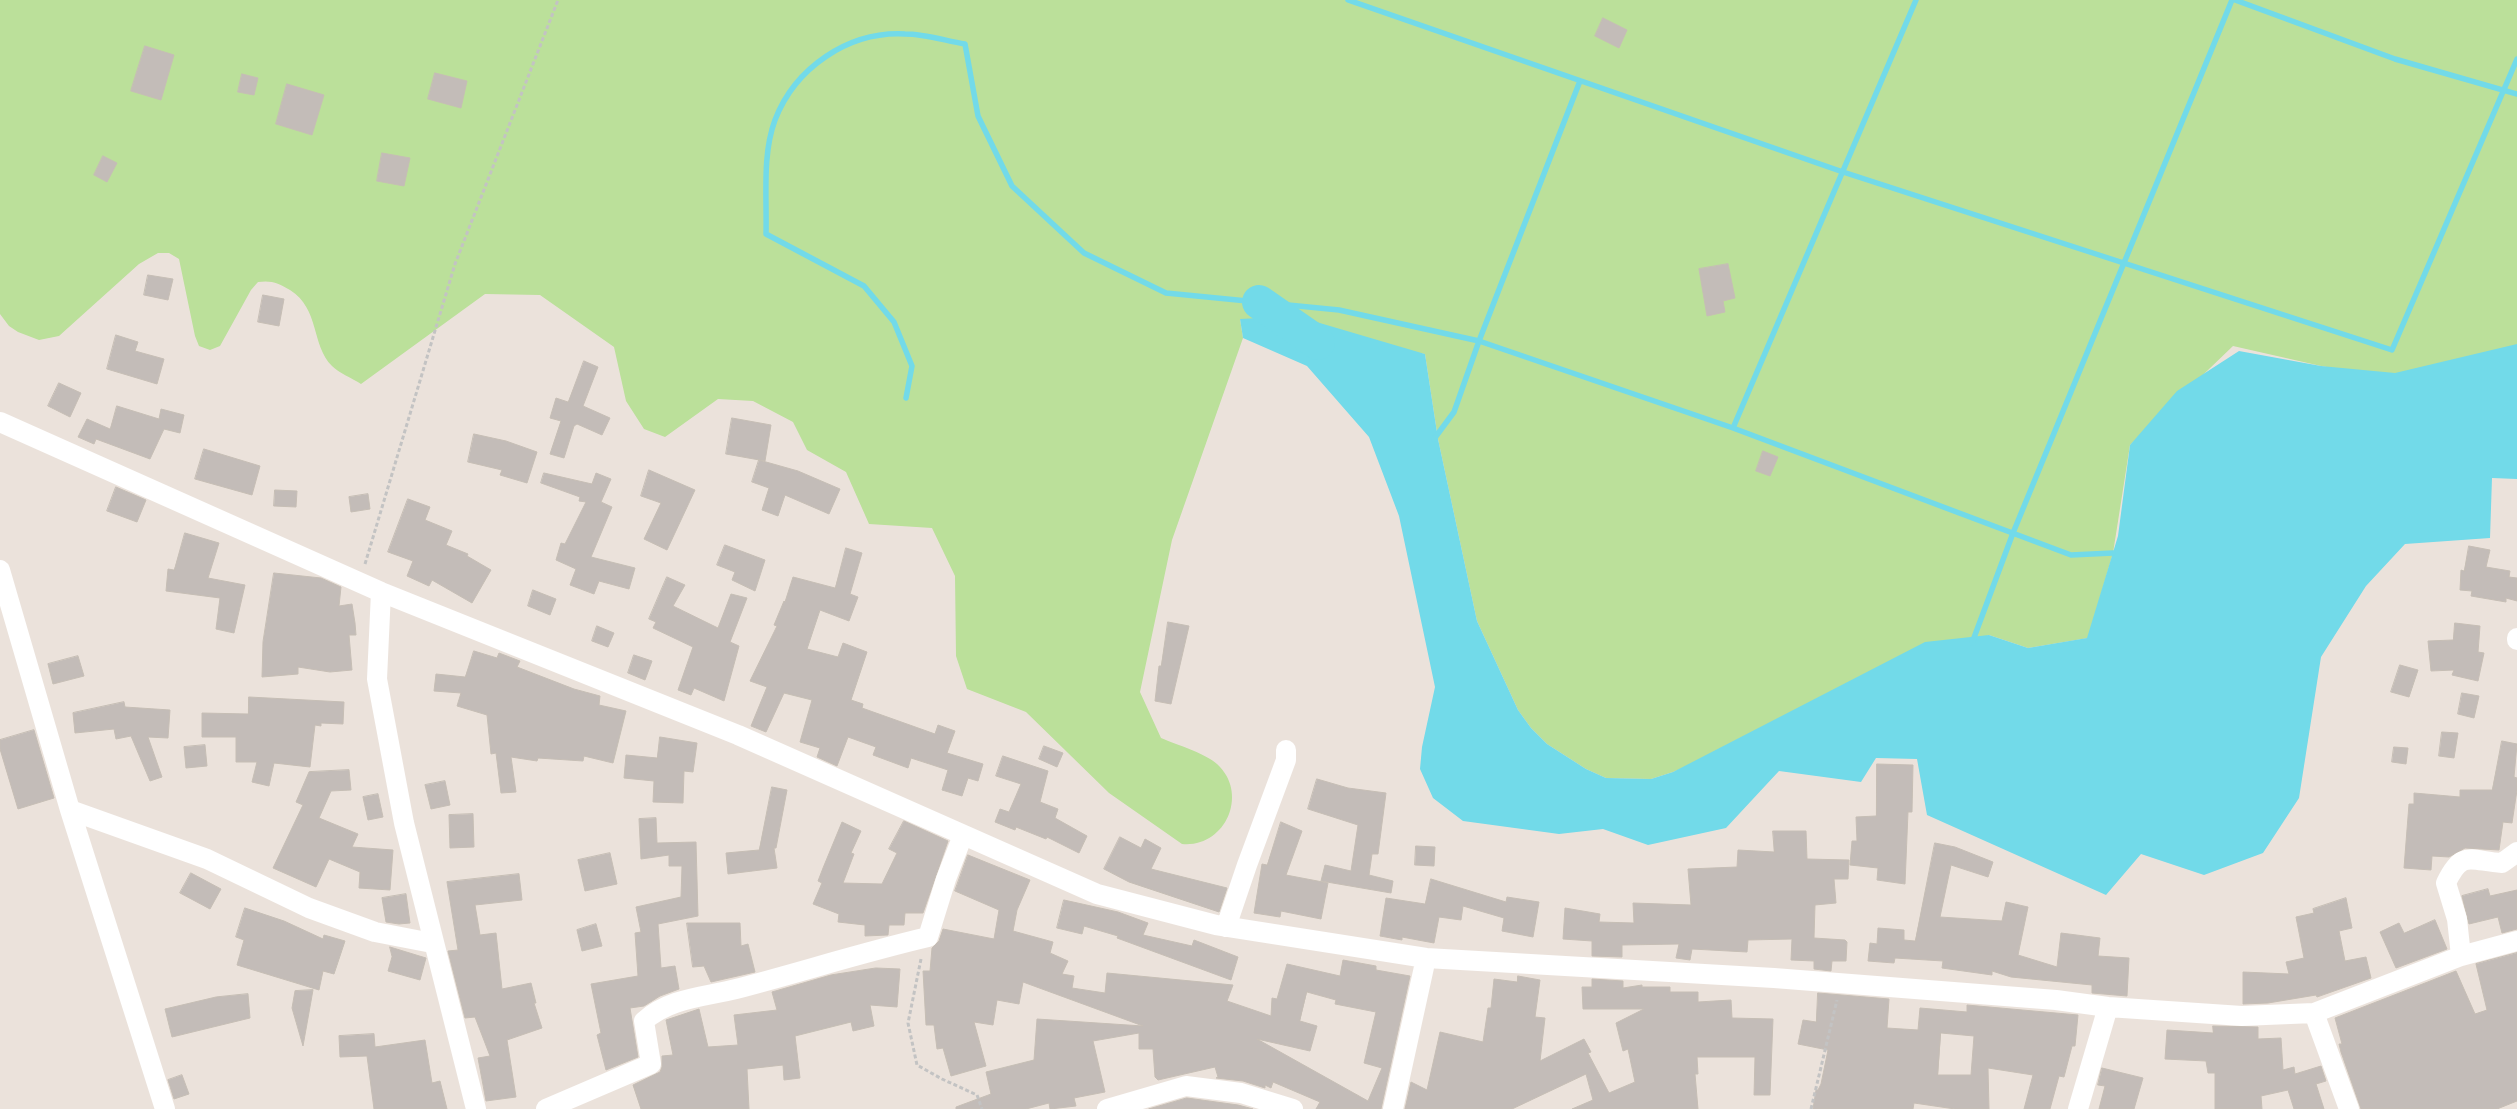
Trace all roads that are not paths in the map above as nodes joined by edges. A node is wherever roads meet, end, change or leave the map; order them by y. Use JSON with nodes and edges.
{"nodes":[{"id":1,"x":0,"y":422,"type":"edge"},
{"id":2,"x":0,"y":570,"type":"edge"},
{"id":3,"x":381,"y":592,"type":"junction"},
{"id":4,"x":1286,"y":750,"type":"dead end"},
{"id":5,"x":70,"y":810,"type":"junction"},
{"id":6,"x":963,"y":835,"type":"junction"},
{"id":7,"x":2517,"y":852,"type":"edge"},
{"id":8,"x":1226,"y":927,"type":"junction"},
{"id":9,"x":2517,"y":941,"type":"edge"},
{"id":10,"x":432,"y":943,"type":"junction"},
{"id":11,"x":2461,"y":956,"type":"junction"},
{"id":12,"x":1426,"y":958,"type":"junction"},
{"id":13,"x":2108,"y":1007,"type":"junction"},
{"id":14,"x":2314,"y":1012,"type":"junction"},
{"id":15,"x":165,"y":1109,"type":"edge"},
{"id":16,"x":476,"y":1109,"type":"edge"},
{"id":17,"x":546,"y":1109,"type":"edge"},
{"id":18,"x":1107,"y":1109,"type":"edge"},
{"id":19,"x":1293,"y":1109,"type":"edge"},
{"id":20,"x":1393,"y":1109,"type":"edge"},
{"id":21,"x":2078,"y":1109,"type":"edge"},
{"id":22,"x":2350,"y":1109,"type":"edge"}],
"edges":[{"from":1,"to":3,"type":"street"},
{"from":2,"to":5,"type":"street"},
{"from":3,"to":6,"type":"street"},
{"from":3,"to":10,"type":"street"},
{"from":4,"to":8,"type":"street"},
{"from":5,"to":10,"type":"street"},
{"from":5,"to":15,"type":"street"},
{"from":6,"to":8,"type":"street"},
{"from":6,"to":17,"type":"street"},
{"from":7,"to":11,"type":"street"},
{"from":8,"to":12,"type":"street"},
{"from":9,"to":11,"type":"street"},
{"from":10,"to":16,"type":"street"},
{"from":11,"to":14,"type":"street"},
{"from":12,"to":13,"type":"street"},
{"from":12,"to":20,"type":"street"},
{"from":13,"to":14,"type":"street"},
{"from":13,"to":21,"type":"street"},
{"from":14,"to":22,"type":"street"},
{"from":18,"to":19,"type":"street"}]}
